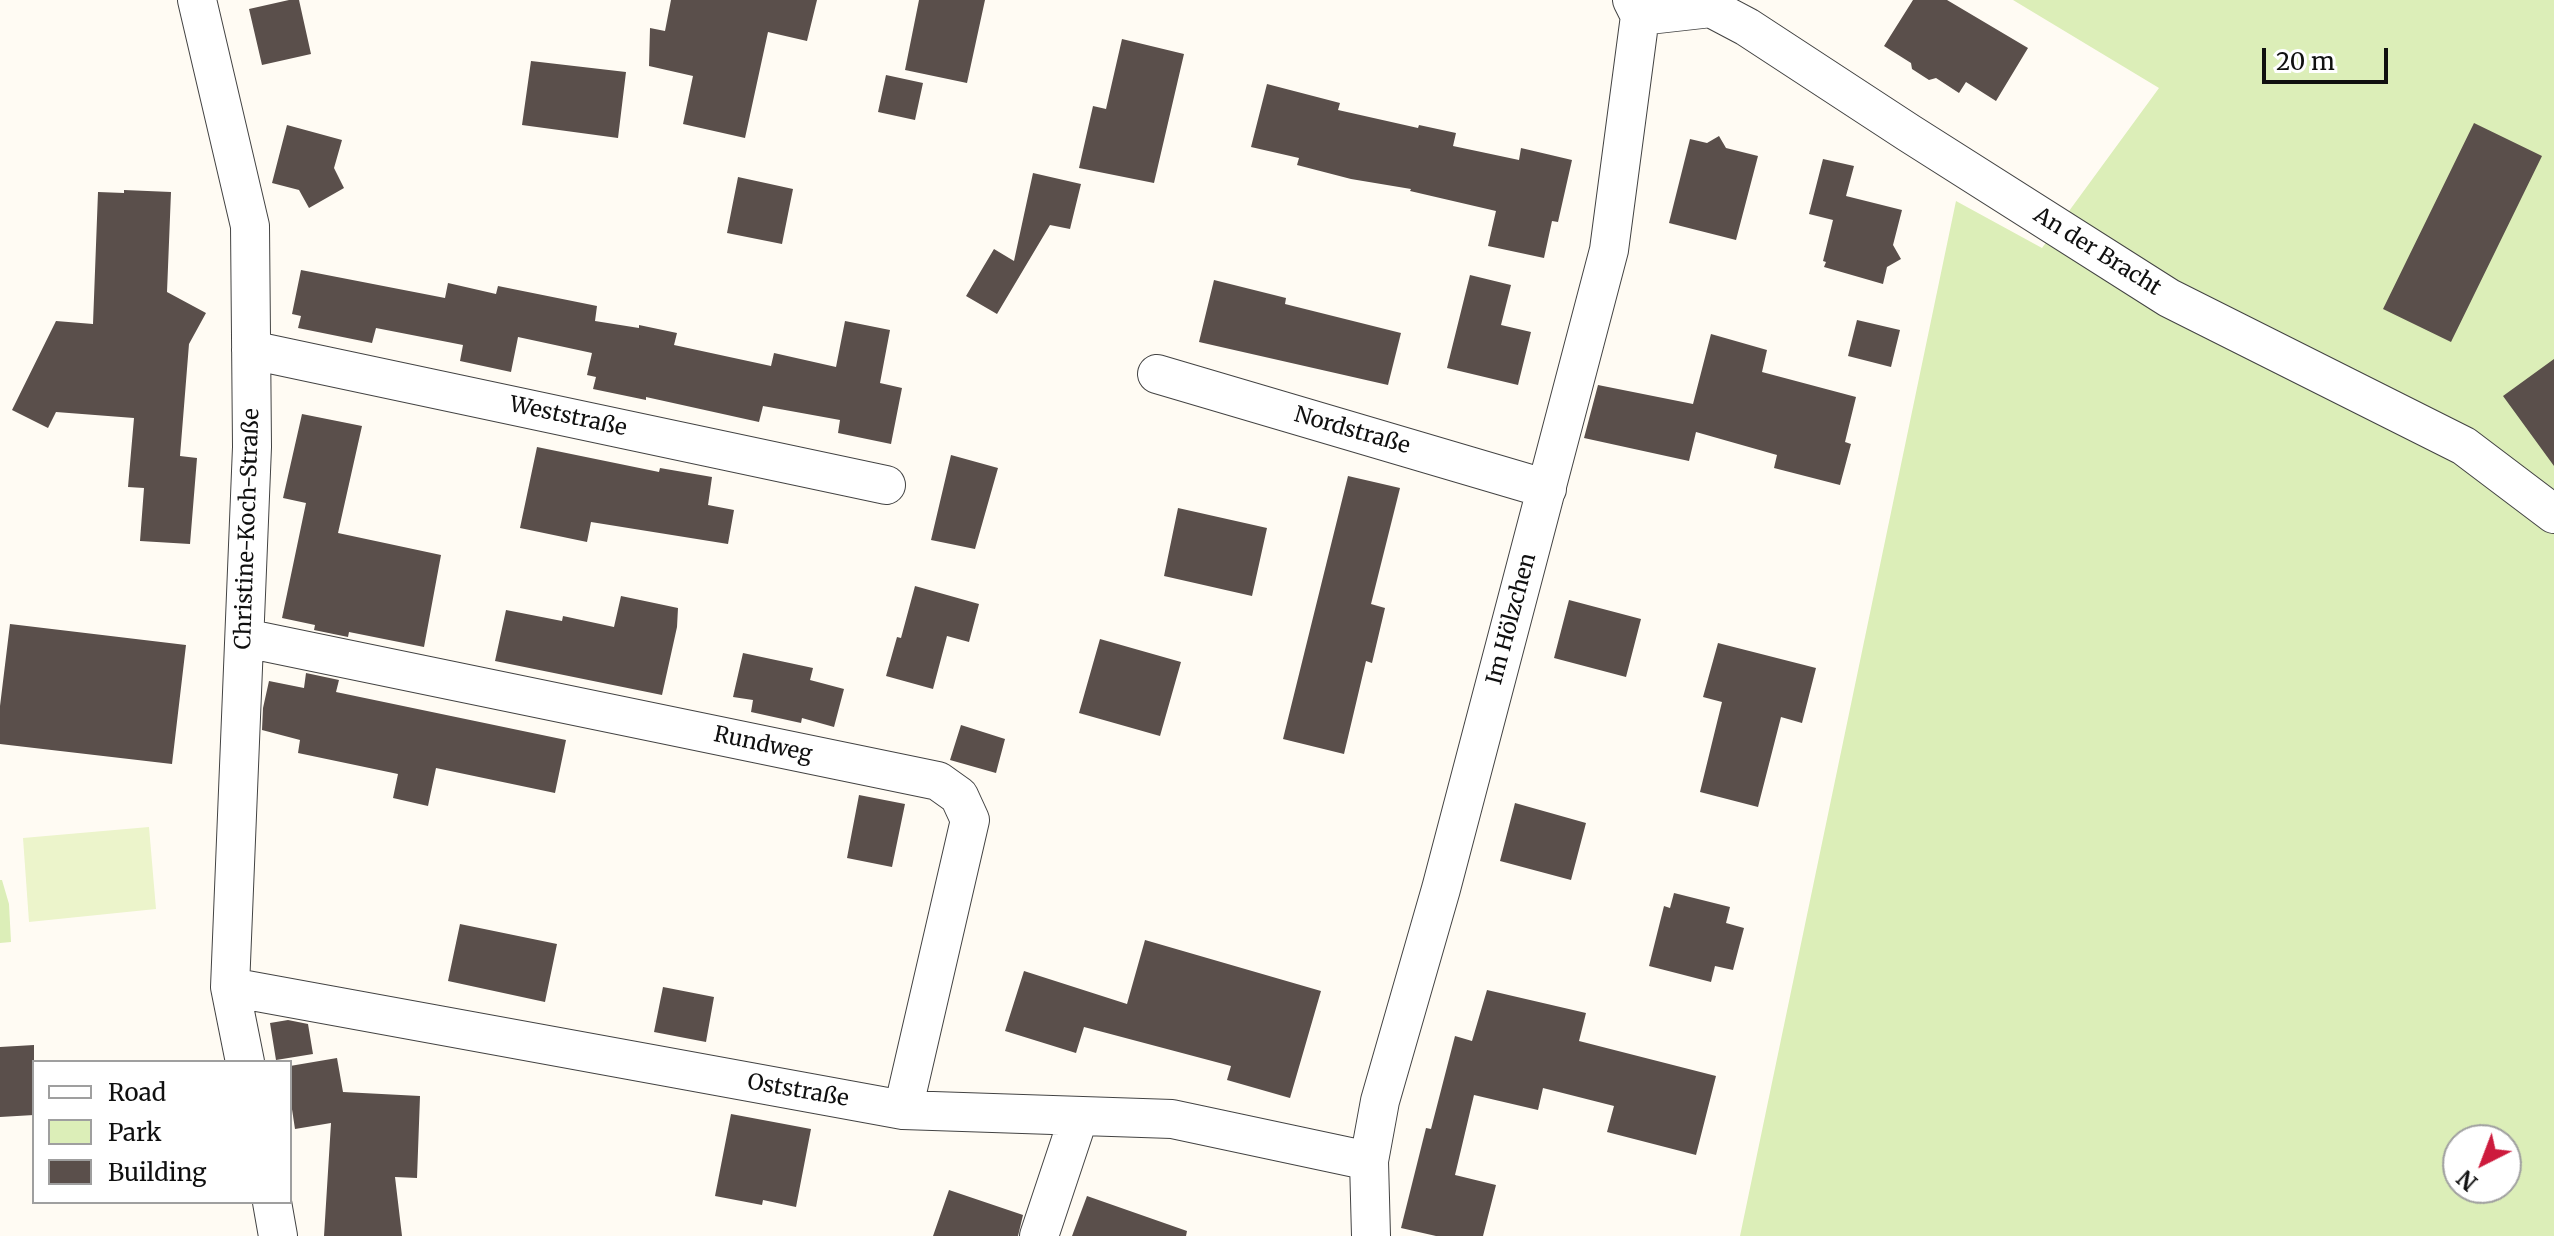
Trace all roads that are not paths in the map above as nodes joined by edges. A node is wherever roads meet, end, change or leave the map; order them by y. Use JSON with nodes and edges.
{"nodes":[{"id":1,"x":197,"y":0,"type":"edge"},
{"id":2,"x":1636,"y":8,"type":"edge"},
{"id":3,"x":251,"y":350,"type":"junction"},
{"id":4,"x":1157,"y":374,"type":"dead end"},
{"id":5,"x":886,"y":485,"type":"dead end"},
{"id":6,"x":1547,"y":489,"type":"junction"},
{"id":7,"x":2554,"y":514,"type":"edge"},
{"id":8,"x":245,"y":638,"type":"junction"},
{"id":9,"x":230,"y":987,"type":"junction"},
{"id":10,"x":245,"y":1060,"type":"edge"},
{"id":11,"x":903,"y":1110,"type":"junction"},
{"id":12,"x":1079,"y":1116,"type":"junction"},
{"id":13,"x":1369,"y":1161,"type":"junction"},
{"id":14,"x":272,"y":1204,"type":"edge"},
{"id":15,"x":278,"y":1236,"type":"edge"},
{"id":16,"x":1039,"y":1236,"type":"edge"},
{"id":17,"x":1371,"y":1236,"type":"edge"}],
"edges":[{"from":1,"to":3,"type":"street","name":"Christine-Koch-Straße"},
{"from":2,"to":6,"type":"street","name":"Im Hölzchen"},
{"from":2,"to":7,"type":"street","name":"An der Bracht"},
{"from":3,"to":5,"type":"street","name":"Weststraße"},
{"from":3,"to":8,"type":"street","name":"Christine-Koch-Straße"},
{"from":4,"to":6,"type":"street","name":"Nordstraße"},
{"from":6,"to":13,"type":"street","name":"Im Hölzchen"},
{"from":8,"to":9,"type":"street","name":"Christine-Koch-Straße"},
{"from":8,"to":11,"type":"street","name":"Rundweg"},
{"from":9,"to":10,"type":"street","name":"Christine-Koch-Straße"},
{"from":9,"to":11,"type":"street","name":"Oststraße"},
{"from":11,"to":12,"type":"street","name":"Oststraße"},
{"from":12,"to":13,"type":"street","name":"Oststraße"},
{"from":12,"to":16,"type":"street"},
{"from":13,"to":17,"type":"street","name":"Im Hölzchen"},
{"from":14,"to":15,"type":"street"}]}
